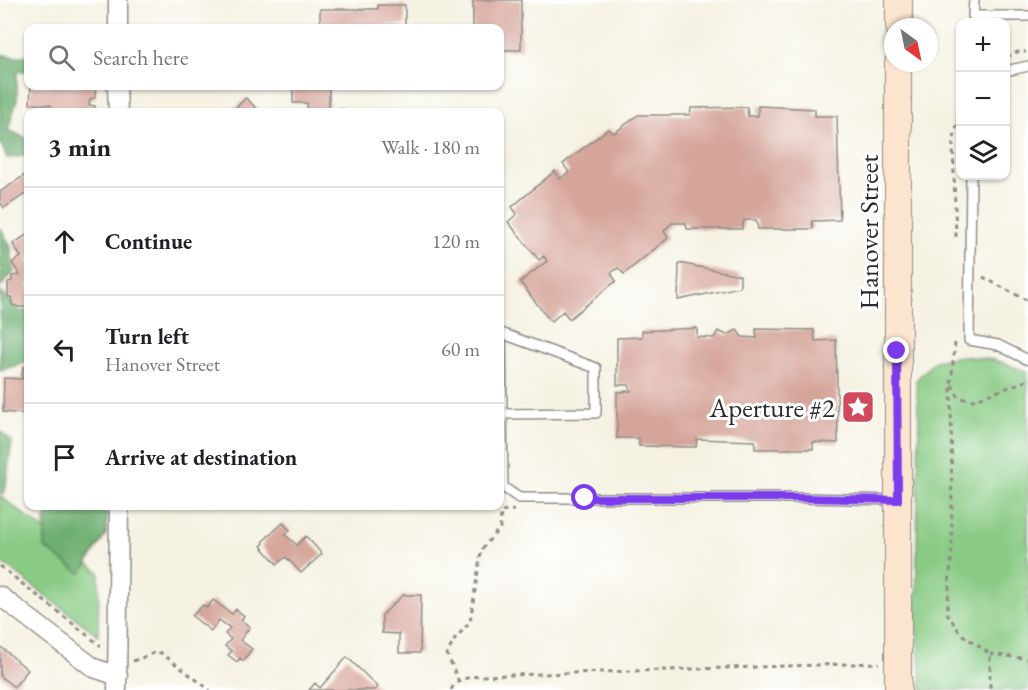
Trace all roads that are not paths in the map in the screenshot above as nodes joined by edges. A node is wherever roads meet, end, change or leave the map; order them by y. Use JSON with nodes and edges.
{"nodes":[{"id":1,"x":118,"y":0,"type":"edge"},
{"id":2,"x":899,"y":0,"type":"edge"},
{"id":3,"x":974,"y":0,"type":"edge"},
{"id":4,"x":1028,"y":16,"type":"edge"},
{"id":5,"x":899,"y":18,"type":"edge"},
{"id":6,"x":117,"y":24,"type":"edge"},
{"id":7,"x":1028,"y":66,"type":"edge"},
{"id":8,"x":1010,"y":70,"type":"edge"},
{"id":9,"x":898,"y":72,"type":"edge"},
{"id":10,"x":117,"y":90,"type":"edge"},
{"id":11,"x":118,"y":108,"type":"edge"},
{"id":12,"x":971,"y":180,"type":"edge"},
{"id":13,"x":504,"y":334,"type":"edge"},
{"id":14,"x":1028,"y":360,"type":"edge"},
{"id":15,"x":504,"y":414,"type":"edge"},
{"id":16,"x":504,"y":489,"type":"edge"},
{"id":17,"x":898,"y":500,"type":"junction"},
{"id":18,"x":119,"y":510,"type":"edge"},
{"id":19,"x":0,"y":596,"type":"edge"},
{"id":20,"x":118,"y":675,"type":"edge"},
{"id":21,"x":898,"y":690,"type":"edge"}],
"edges":[{"from":1,"to":6,"type":"street"},
{"from":2,"to":5,"type":"street"},
{"from":3,"to":4,"type":"lane"},
{"from":7,"to":8,"type":"lane"},
{"from":9,"to":17,"type":"street","name":"Hanover Street"},
{"from":10,"to":11,"type":"street"},
{"from":12,"to":14,"type":"lane"},
{"from":13,"to":15,"type":"lane"},
{"from":16,"to":17,"type":"lane"},
{"from":17,"to":21,"type":"street","name":"Hanover Street"},
{"from":18,"to":20,"type":"street"},
{"from":19,"to":20,"type":"street"}]}
